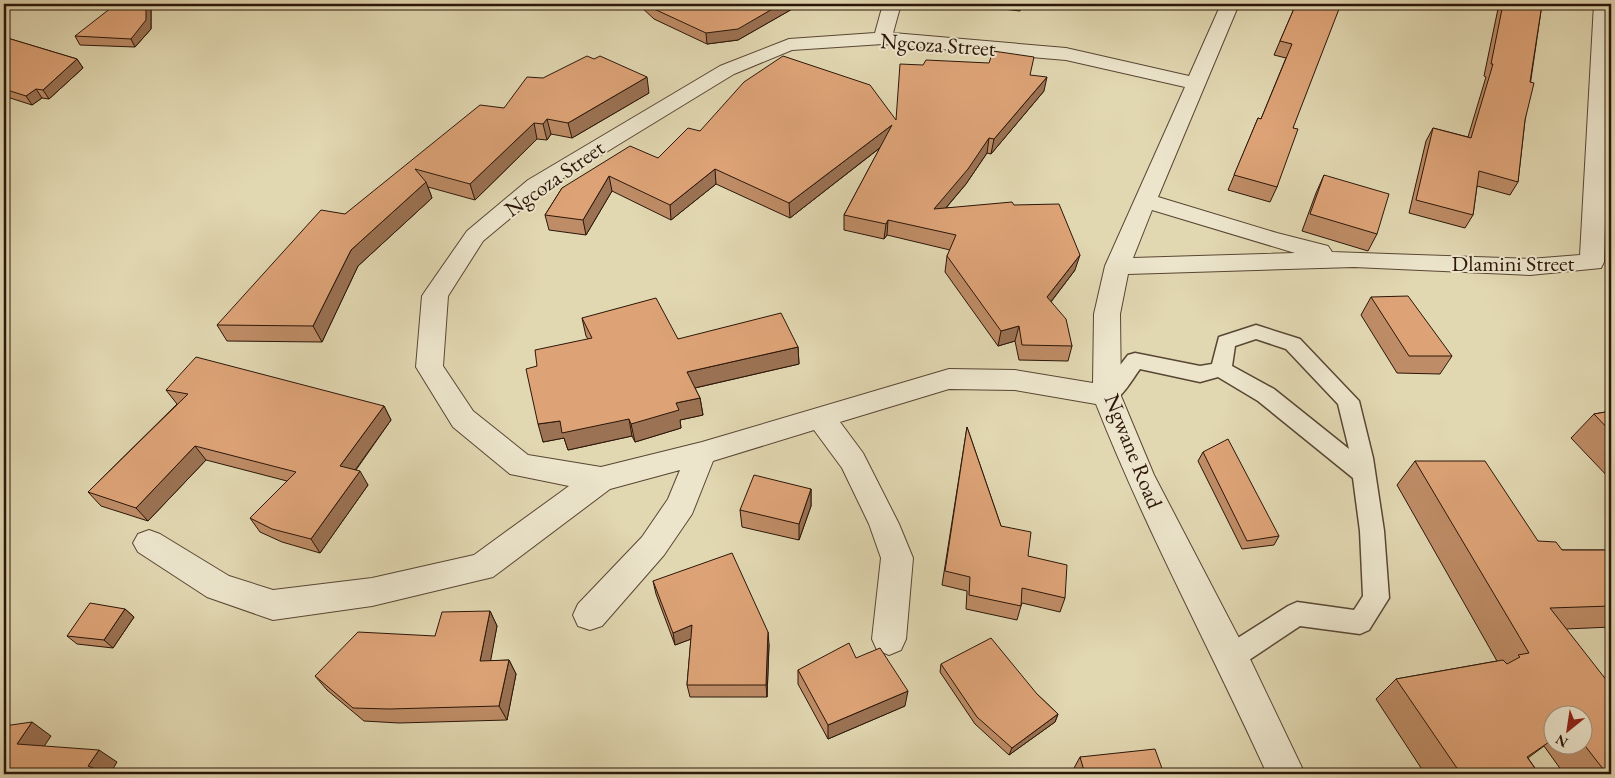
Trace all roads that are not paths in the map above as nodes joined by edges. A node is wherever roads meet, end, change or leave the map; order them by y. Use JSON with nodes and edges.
{"nodes":[{"id":1,"x":892,"y":4,"type":"edge"},
{"id":2,"x":1230,"y":4,"type":"edge"},
{"id":3,"x":1603,"y":4,"type":"edge"},
{"id":4,"x":883,"y":38,"type":"junction"},
{"id":5,"x":1195,"y":83,"type":"junction"},
{"id":6,"x":1146,"y":201,"type":"junction"},
{"id":7,"x":1354,"y":260,"type":"junction"},
{"id":8,"x":1117,"y":266,"type":"junction"},
{"id":9,"x":1221,"y":369,"type":"junction"},
{"id":10,"x":1107,"y":396,"type":"junction"},
{"id":11,"x":821,"y":418,"type":"junction"},
{"id":12,"x":702,"y":453,"type":"junction"},
{"id":13,"x":1364,"y":474,"type":"junction"},
{"id":14,"x":601,"y":479,"type":"junction"},
{"id":15,"x":149,"y":543,"type":"dead end"},
{"id":16,"x":590,"y":615,"type":"dead end"},
{"id":17,"x":889,"y":639,"type":"dead end"},
{"id":18,"x":1230,"y":657,"type":"junction"},
{"id":19,"x":1286,"y":774,"type":"edge"}],
"edges":[{"from":1,"to":4,"type":"street"},
{"from":2,"to":5,"type":"street","name":"Ngwane Road"},
{"from":3,"to":7,"type":"street","name":"Dlamini Street"},
{"from":4,"to":5,"type":"street","name":"Ngcoza Street"},
{"from":4,"to":14,"type":"street","name":"Ngcoza Street"},
{"from":5,"to":6,"type":"street","name":"Ngwane Road"},
{"from":6,"to":7,"type":"street","name":"Dlamini Street"},
{"from":6,"to":8,"type":"street","name":"Ngwane Road"},
{"from":7,"to":8,"type":"street","name":"Dlamini Street"},
{"from":8,"to":10,"type":"street","name":"Ngwane Road"},
{"from":9,"to":10,"type":"lane"},
{"from":9,"to":13,"type":"lane"},
{"from":9,"to":13,"type":"lane"},
{"from":10,"to":11,"type":"street","name":"Ngcoza Street"},
{"from":10,"to":18,"type":"street","name":"Ngwane Road"},
{"from":11,"to":12,"type":"street","name":"Ngcoza Street"},
{"from":11,"to":17,"type":"street"},
{"from":12,"to":14,"type":"street","name":"Ngcoza Street"},
{"from":12,"to":16,"type":"street"},
{"from":13,"to":18,"type":"lane"},
{"from":14,"to":15,"type":"street"},
{"from":18,"to":19,"type":"street","name":"Ngwane Road"}]}
